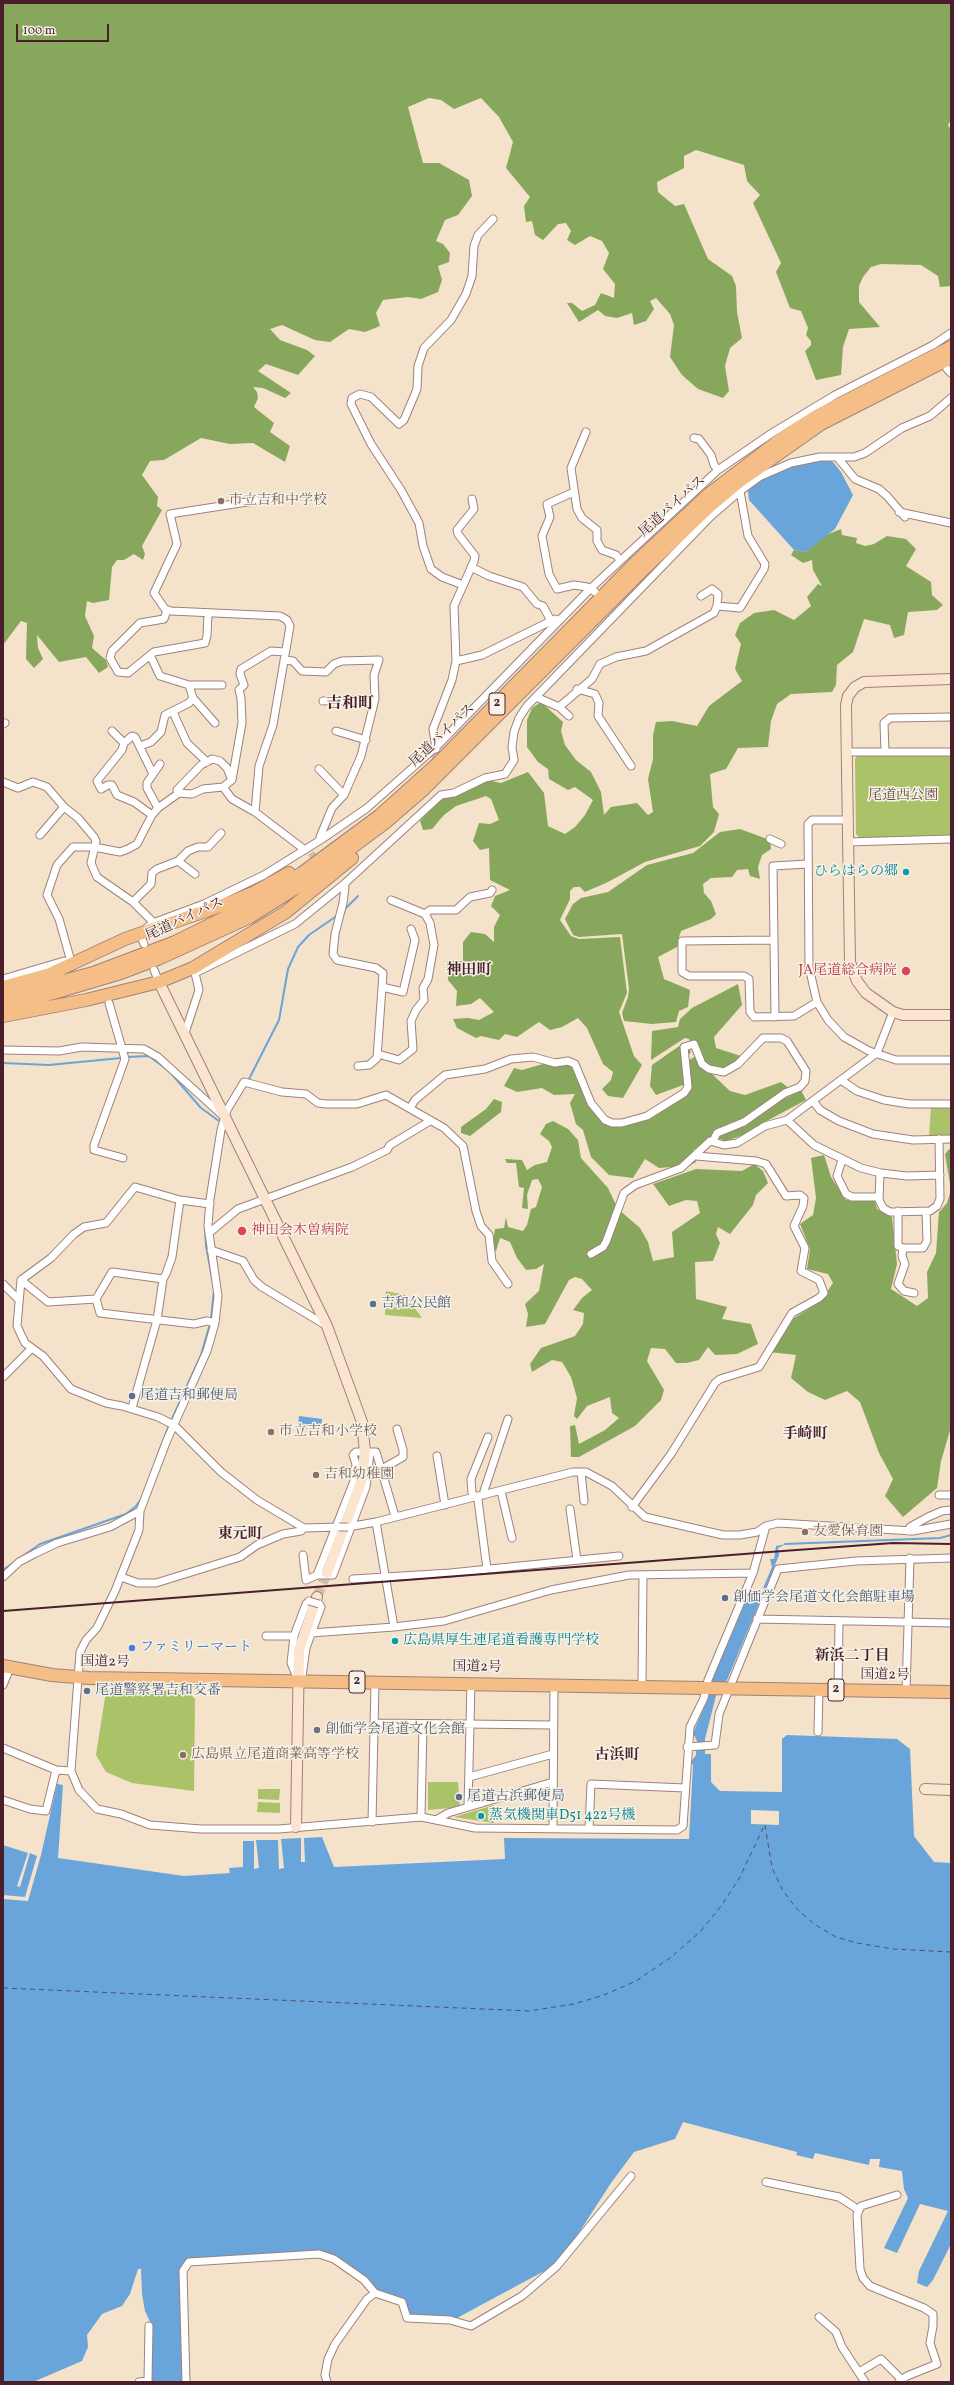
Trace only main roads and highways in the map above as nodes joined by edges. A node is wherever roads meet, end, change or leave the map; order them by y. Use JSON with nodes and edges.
{"nodes":[{"id":1,"x":951,"y":341,"type":"edge"},
{"id":2,"x":951,"y":346,"type":"edge"},
{"id":3,"x":916,"y":363,"type":"junction"},
{"id":4,"x":950,"y":367,"type":"edge"},
{"id":5,"x":422,"y":792,"type":"junction"},
{"id":6,"x":379,"y":816,"type":"junction"},
{"id":7,"x":3,"y":987,"type":"edge"},
{"id":8,"x":3,"y":997,"type":"edge"},
{"id":9,"x":3,"y":1008,"type":"edge"},
{"id":10,"x":3,"y":1016,"type":"edge"},
{"id":11,"x":7,"y":1667,"type":"edge"},
{"id":12,"x":951,"y":1692,"type":"edge"}],
"edges":[{"from":1,"to":3,"type":"highway"},
{"from":2,"to":3,"type":"highway","name":"尾道バイパス","number":"2"},
{"from":3,"to":6,"type":"highway","name":"尾道バイパス","number":"2"},
{"from":4,"to":5,"type":"highway","name":"尾道バイパス","number":"2"},
{"from":5,"to":9,"type":"highway","name":"尾道バイパス","number":"2"},
{"from":5,"to":10,"type":"highway"},
{"from":6,"to":7,"type":"highway"},
{"from":6,"to":8,"type":"highway","name":"尾道バイパス","number":"2"},
{"from":11,"to":12,"type":"highway","name":"国道2号","number":"2"}]}
